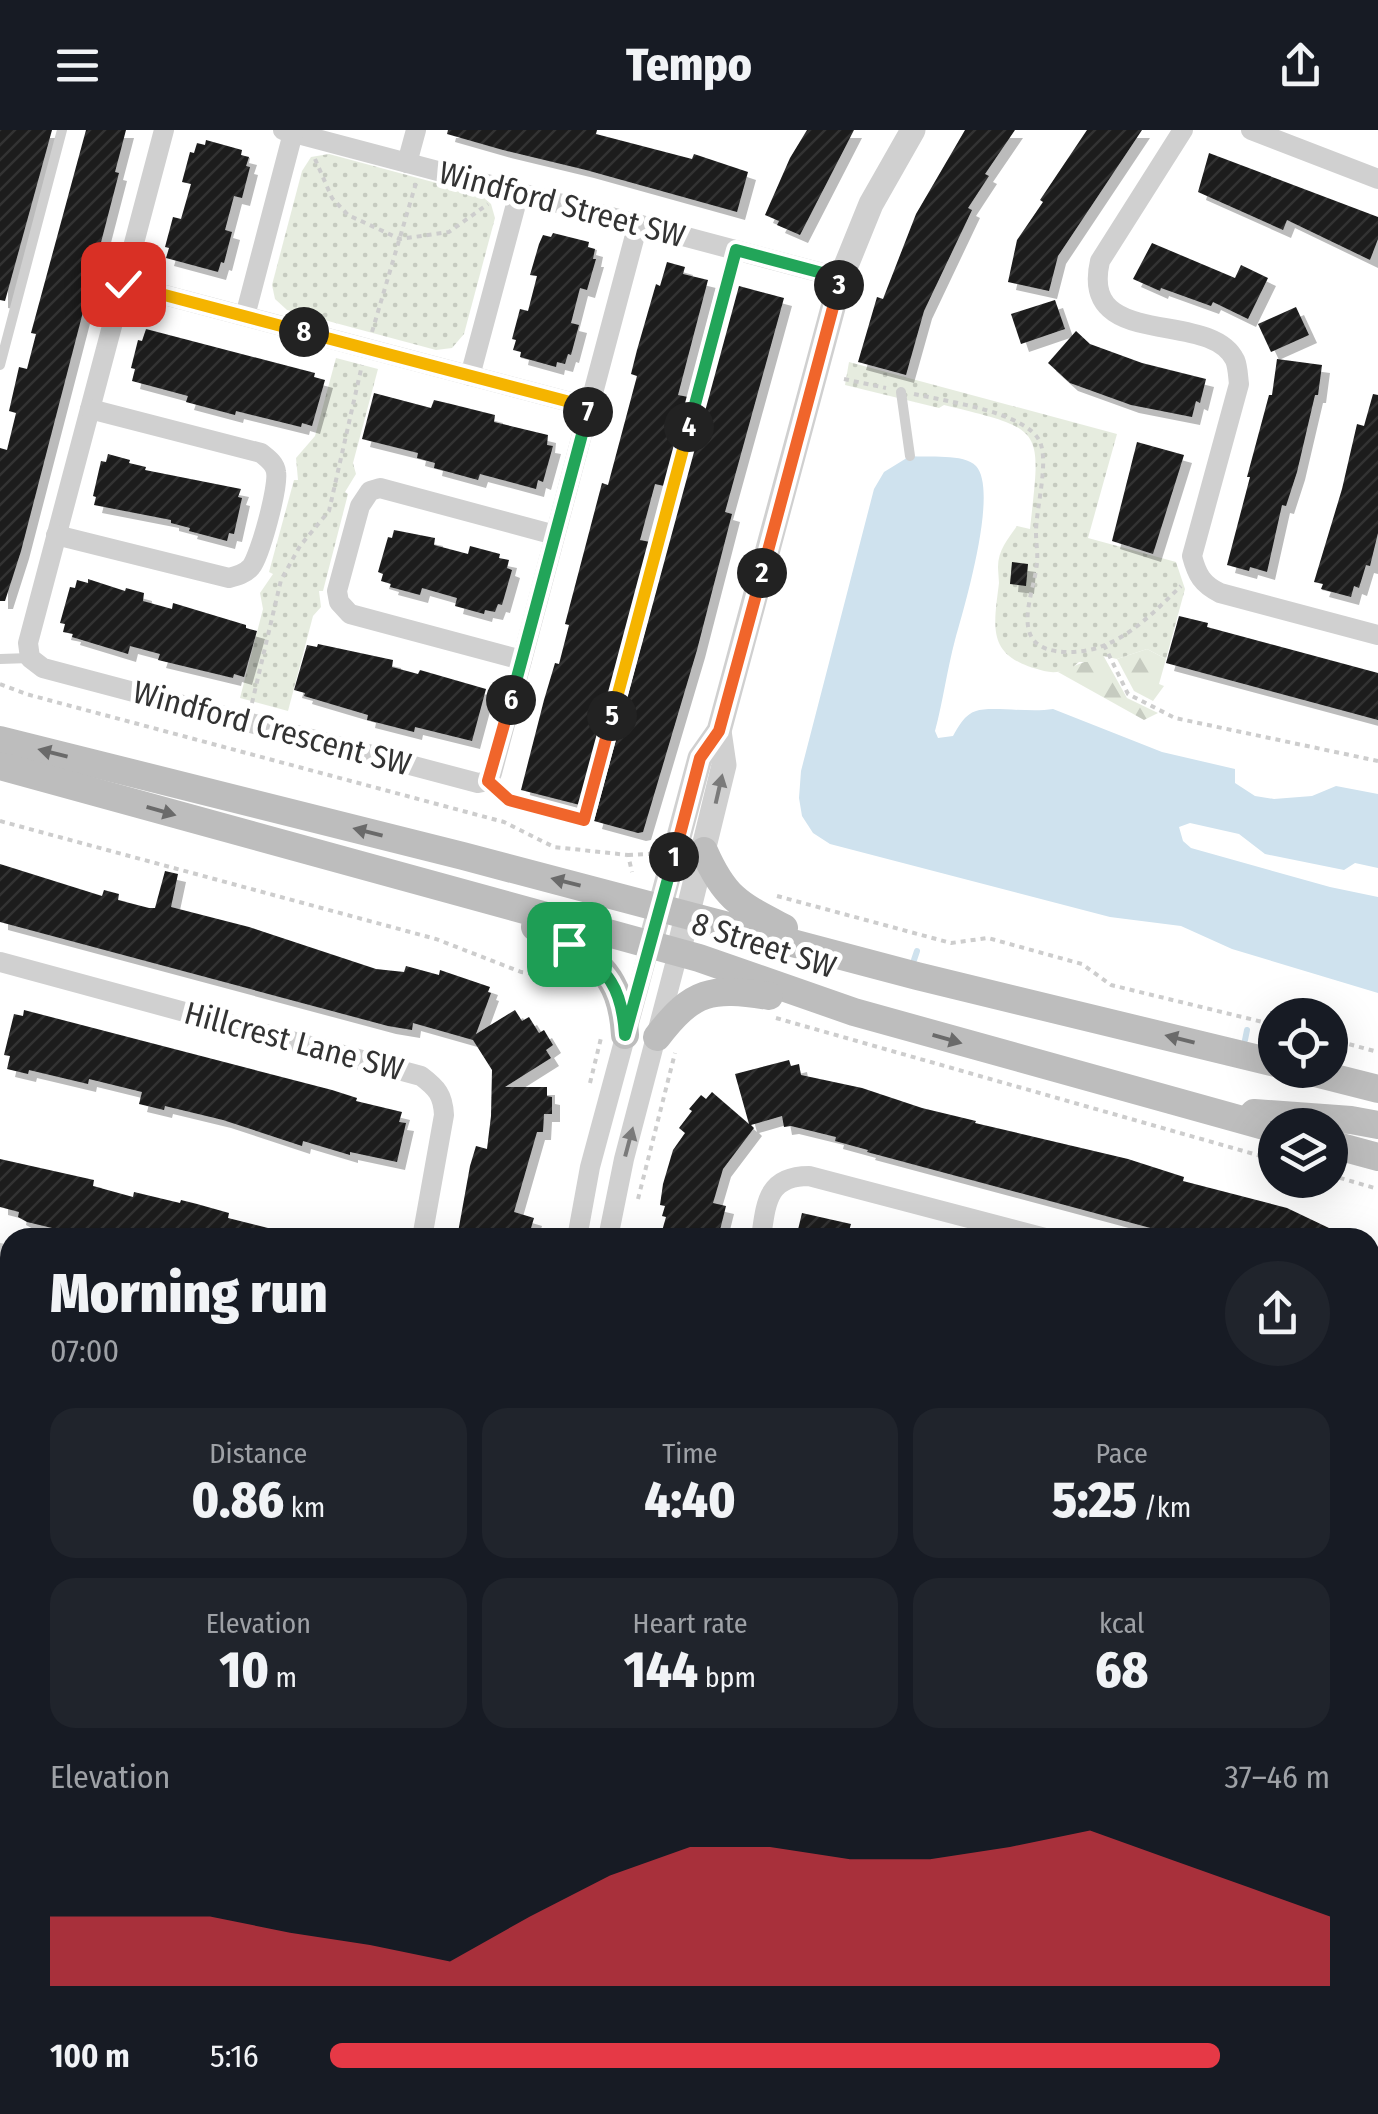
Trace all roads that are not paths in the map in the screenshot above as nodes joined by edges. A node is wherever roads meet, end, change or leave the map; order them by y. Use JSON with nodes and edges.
{"nodes":[{"id":1,"x":62,"y":130,"type":"edge"},
{"id":2,"x":164,"y":130,"type":"edge"},
{"id":3,"x":416,"y":130,"type":"edge"},
{"id":4,"x":913,"y":130,"type":"edge"},
{"id":5,"x":1183,"y":130,"type":"edge"},
{"id":6,"x":1250,"y":130,"type":"edge"},
{"id":7,"x":294,"y":133,"type":"edge"},
{"id":8,"x":414,"y":165,"type":"junction"},
{"id":9,"x":1378,"y":179,"type":"edge"},
{"id":10,"x":513,"y":191,"type":"junction"},
{"id":11,"x":638,"y":224,"type":"junction"},
{"id":12,"x":736,"y":250,"type":"junction"},
{"id":13,"x":841,"y":278,"type":"junction"},
{"id":14,"x":123,"y":284,"type":"junction"},
{"id":15,"x":246,"y":316,"type":"junction"},
{"id":16,"x":0,"y":365,"type":"edge"},
{"id":17,"x":470,"y":376,"type":"junction"},
{"id":18,"x":902,"y":392,"type":"road end"},
{"id":19,"x":589,"y":407,"type":"junction"},
{"id":20,"x":90,"y":409,"type":"junction"},
{"id":21,"x":910,"y":456,"type":"dead end"},
{"id":22,"x":555,"y":534,"type":"junction"},
{"id":23,"x":56,"y":535,"type":"junction"},
{"id":24,"x":1378,"y":635,"type":"edge"},
{"id":25,"x":30,"y":658,"type":"junction"},
{"id":26,"x":0,"y":659,"type":"edge"},
{"id":27,"x":522,"y":660,"type":"junction"},
{"id":28,"x":719,"y":731,"type":"junction"},
{"id":29,"x":0,"y":740,"type":"edge"},
{"id":30,"x":0,"y":766,"type":"edge"},
{"id":31,"x":488,"y":781,"type":"junction"},
{"id":32,"x":704,"y":851,"type":"junction"},
{"id":33,"x":484,"y":902,"type":"junction"},
{"id":34,"x":660,"y":907,"type":"junction"},
{"id":35,"x":688,"y":914,"type":"junction"},
{"id":36,"x":650,"y":946,"type":"junction"},
{"id":37,"x":678,"y":953,"type":"junction"},
{"id":38,"x":844,"y":957,"type":"junction"},
{"id":39,"x":0,"y":962,"type":"edge"},
{"id":40,"x":854,"y":1012,"type":"junction"},
{"id":41,"x":614,"y":1034,"type":"junction"},
{"id":42,"x":666,"y":1044,"type":"junction"},
{"id":43,"x":1258,"y":1059,"type":"edge"},
{"id":44,"x":1348,"y":1081,"type":"edge"},
{"id":45,"x":1378,"y":1089,"type":"edge"},
{"id":46,"x":1198,"y":1108,"type":"junction"},
{"id":47,"x":1258,"y":1124,"type":"edge"},
{"id":48,"x":1378,"y":1125,"type":"edge"},
{"id":49,"x":1348,"y":1149,"type":"edge"},
{"id":50,"x":1378,"y":1157,"type":"edge"},
{"id":51,"x":424,"y":1228,"type":"edge"},
{"id":52,"x":580,"y":1228,"type":"edge"},
{"id":53,"x":610,"y":1228,"type":"edge"},
{"id":54,"x":763,"y":1228,"type":"edge"},
{"id":55,"x":1007,"y":1228,"type":"edge"}],
"edges":[{"from":1,"to":16,"type":"lane"},
{"from":2,"to":14,"type":"street"},
{"from":3,"to":8,"type":"street"},
{"from":4,"to":13,"type":"street"},
{"from":5,"to":24,"type":"street"},
{"from":6,"to":9,"type":"street"},
{"from":7,"to":8,"type":"street","name":"Windford Street SW"},
{"from":7,"to":15,"type":"street"},
{"from":8,"to":10,"type":"street","name":"Windford Street SW"},
{"from":10,"to":11,"type":"street","name":"Windford Street SW"},
{"from":10,"to":17,"type":"street"},
{"from":11,"to":12,"type":"street","name":"Windford Street SW"},
{"from":11,"to":19,"type":"street"},
{"from":12,"to":13,"type":"street","name":"Windford Street SW"},
{"from":12,"to":31,"type":"lane"},
{"from":13,"to":28,"type":"street"},
{"from":14,"to":15,"type":"street"},
{"from":14,"to":20,"type":"street"},
{"from":15,"to":17,"type":"street"},
{"from":17,"to":19,"type":"street"},
{"from":18,"to":21,"type":"lane"},
{"from":19,"to":22,"type":"street"},
{"from":20,"to":23,"type":"street"},
{"from":20,"to":23,"type":"street"},
{"from":22,"to":27,"type":"street"},
{"from":22,"to":27,"type":"street"},
{"from":23,"to":25,"type":"street"},
{"from":25,"to":26,"type":"lane"},
{"from":25,"to":31,"type":"street","name":"Windford Crescent SW"},
{"from":27,"to":31,"type":"street"},
{"from":32,"to":28,"type":"street","one_way":true},
{"from":28,"to":34,"type":"street"},
{"from":34,"to":29,"type":"main road","name":"8 Street SW","one_way":true},
{"from":30,"to":33,"type":"main road","name":"8 Street SW","one_way":true},
{"from":32,"to":35,"type":"street"},
{"from":32,"to":38,"type":"main road"},
{"from":33,"to":36,"type":"main road","name":"8 Street SW"},
{"from":33,"to":41,"type":"main road"},
{"from":34,"to":35,"type":"main road","name":"8 Street SW"},
{"from":34,"to":36,"type":"street"},
{"from":35,"to":37,"type":"street"},
{"from":35,"to":38,"type":"main road","name":"8 Street SW"},
{"from":36,"to":37,"type":"main road","name":"8 Street SW"},
{"from":36,"to":41,"type":"street"},
{"from":37,"to":40,"type":"main road","name":"8 Street SW"},
{"from":37,"to":42,"type":"street"},
{"from":43,"to":38,"type":"main road","name":"8 Street SW","one_way":true},
{"from":39,"to":51,"type":"street","name":"Hillcrest Lane SW"},
{"from":40,"to":42,"type":"main road"},
{"from":40,"to":46,"type":"main road","name":"8 Street SW","one_way":true},
{"from":41,"to":52,"type":"street"},
{"from":53,"to":42,"type":"street","one_way":true},
{"from":44,"to":45,"type":"main road"},
{"from":46,"to":47,"type":"main road","name":"8 Street SW"},
{"from":46,"to":48,"type":"main road"},
{"from":49,"to":50,"type":"main road"},
{"from":54,"to":55,"type":"street"}]}
